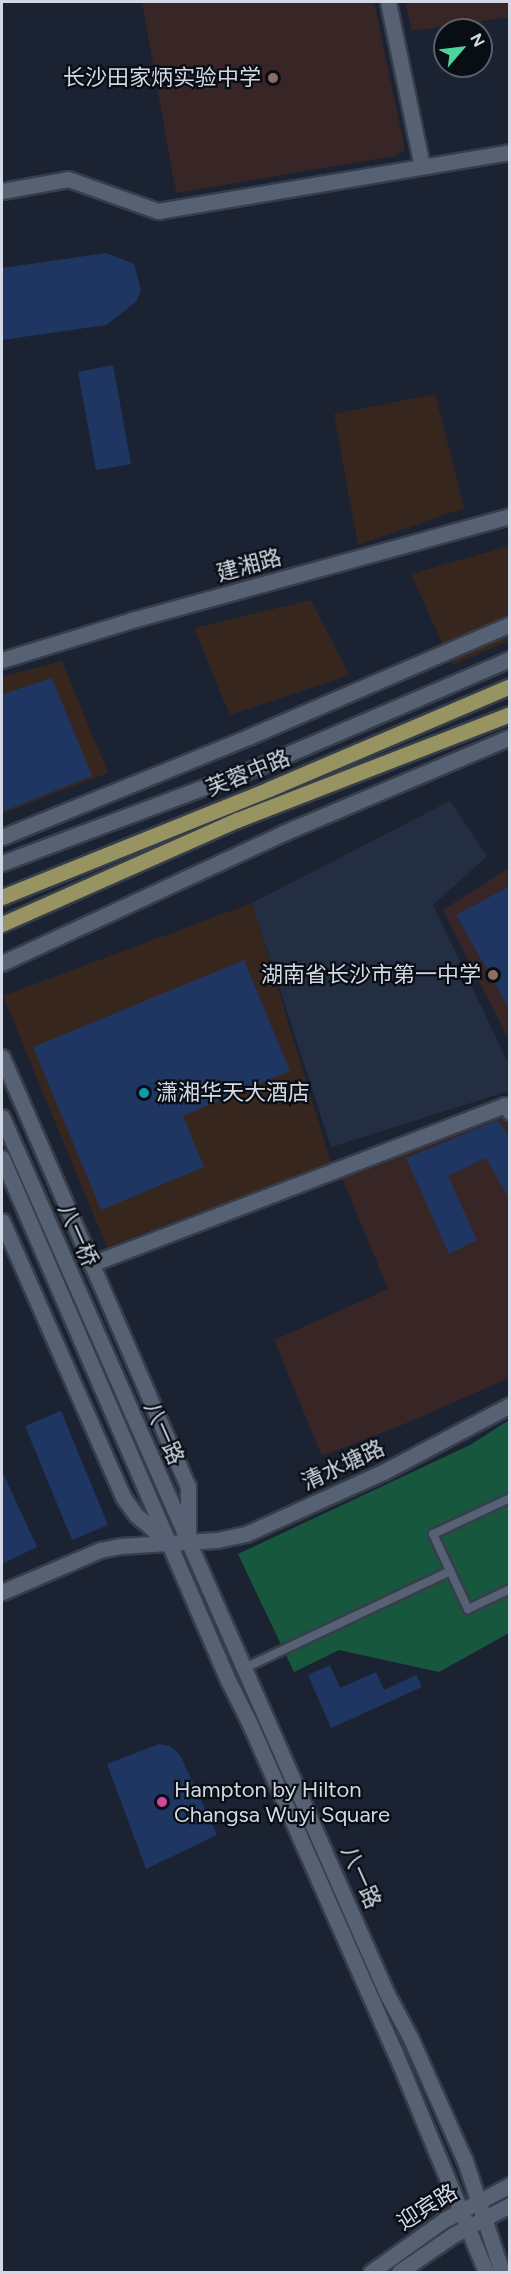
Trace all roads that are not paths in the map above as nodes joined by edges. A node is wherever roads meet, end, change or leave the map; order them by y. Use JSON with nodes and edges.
{"nodes":[{"id":1,"x":388,"y":2,"type":"edge"},
{"id":2,"x":510,"y":152,"type":"edge"},
{"id":3,"x":422,"y":166,"type":"junction"},
{"id":4,"x":2,"y":191,"type":"edge"},
{"id":5,"x":510,"y":516,"type":"edge"},
{"id":6,"x":510,"y":624,"type":"edge"},
{"id":7,"x":510,"y":659,"type":"edge"},
{"id":8,"x":2,"y":660,"type":"edge"},
{"id":9,"x":510,"y":686,"type":"edge"},
{"id":10,"x":510,"y":714,"type":"edge"},
{"id":11,"x":510,"y":737,"type":"edge"},
{"id":12,"x":2,"y":837,"type":"edge"},
{"id":13,"x":2,"y":863,"type":"edge"},
{"id":14,"x":2,"y":897,"type":"edge"},
{"id":15,"x":2,"y":924,"type":"edge"},
{"id":16,"x":2,"y":963,"type":"edge"},
{"id":17,"x":2,"y":1057,"type":"edge"},
{"id":18,"x":510,"y":1112,"type":"edge"},
{"id":19,"x":2,"y":1117,"type":"edge"},
{"id":20,"x":2,"y":1158,"type":"edge"},
{"id":21,"x":2,"y":1221,"type":"edge"},
{"id":22,"x":91,"y":1264,"type":"junction"},
{"id":23,"x":105,"y":1374,"type":"junction"},
{"id":24,"x":510,"y":1406,"type":"edge"},
{"id":25,"x":510,"y":1498,"type":"edge"},
{"id":26,"x":188,"y":1541,"type":"junction"},
{"id":27,"x":170,"y":1543,"type":"junction"},
{"id":28,"x":450,"y":1571,"type":"junction"},
{"id":29,"x":510,"y":1589,"type":"edge"},
{"id":30,"x":2,"y":1592,"type":"edge"},
{"id":31,"x":244,"y":1668,"type":"junction"},
{"id":32,"x":510,"y":2185,"type":"edge"},
{"id":33,"x":478,"y":2202,"type":"junction"},
{"id":34,"x":510,"y":2205,"type":"edge"},
{"id":35,"x":461,"y":2211,"type":"junction"},
{"id":36,"x":483,"y":2219,"type":"junction"},
{"id":37,"x":468,"y":2227,"type":"junction"},
{"id":38,"x":371,"y":2272,"type":"edge"},
{"id":39,"x":399,"y":2272,"type":"edge"},
{"id":40,"x":486,"y":2272,"type":"edge"},
{"id":41,"x":502,"y":2272,"type":"edge"}],
"edges":[{"from":1,"to":3,"type":"street"},
{"from":2,"to":3,"type":"street"},
{"from":3,"to":4,"type":"street"},
{"from":5,"to":8,"type":"street","name":"建湘路"},
{"from":6,"to":12,"type":"street"},
{"from":7,"to":13,"type":"street"},
{"from":9,"to":14,"type":"main road","name":"芙蓉中路"},
{"from":10,"to":15,"type":"main road","name":"芙蓉中路"},
{"from":11,"to":16,"type":"street"},
{"from":17,"to":22,"type":"street"},
{"from":18,"to":22,"type":"street"},
{"from":19,"to":23,"type":"street","name":"八一桥"},
{"from":20,"to":23,"type":"street","name":"八一桥"},
{"from":21,"to":27,"type":"street"},
{"from":22,"to":26,"type":"street"},
{"from":23,"to":26,"type":"street","name":"八一路"},
{"from":23,"to":27,"type":"street","name":"八一路"},
{"from":24,"to":26,"type":"street","name":"清水塘路"},
{"from":25,"to":28,"type":"lane"},
{"from":26,"to":27,"type":"street","name":"清水塘路"},
{"from":26,"to":31,"type":"street","name":"八一路"},
{"from":27,"to":30,"type":"street","name":"清水塘路"},
{"from":27,"to":35,"type":"street","name":"八一路"},
{"from":28,"to":29,"type":"lane"},
{"from":28,"to":31,"type":"lane"},
{"from":31,"to":33,"type":"street","name":"八一路"},
{"from":32,"to":33,"type":"street","name":"迎宾路"},
{"from":33,"to":35,"type":"street","name":"迎宾路"},
{"from":33,"to":36,"type":"street","name":"八一路"},
{"from":34,"to":36,"type":"street","name":"迎宾路"},
{"from":35,"to":37,"type":"street","name":"八一路"},
{"from":35,"to":38,"type":"street","name":"迎宾路"},
{"from":36,"to":37,"type":"street","name":"迎宾路"},
{"from":36,"to":41,"type":"street","name":"八一路"},
{"from":37,"to":39,"type":"street","name":"迎宾路"},
{"from":37,"to":40,"type":"street","name":"八一路"}]}
